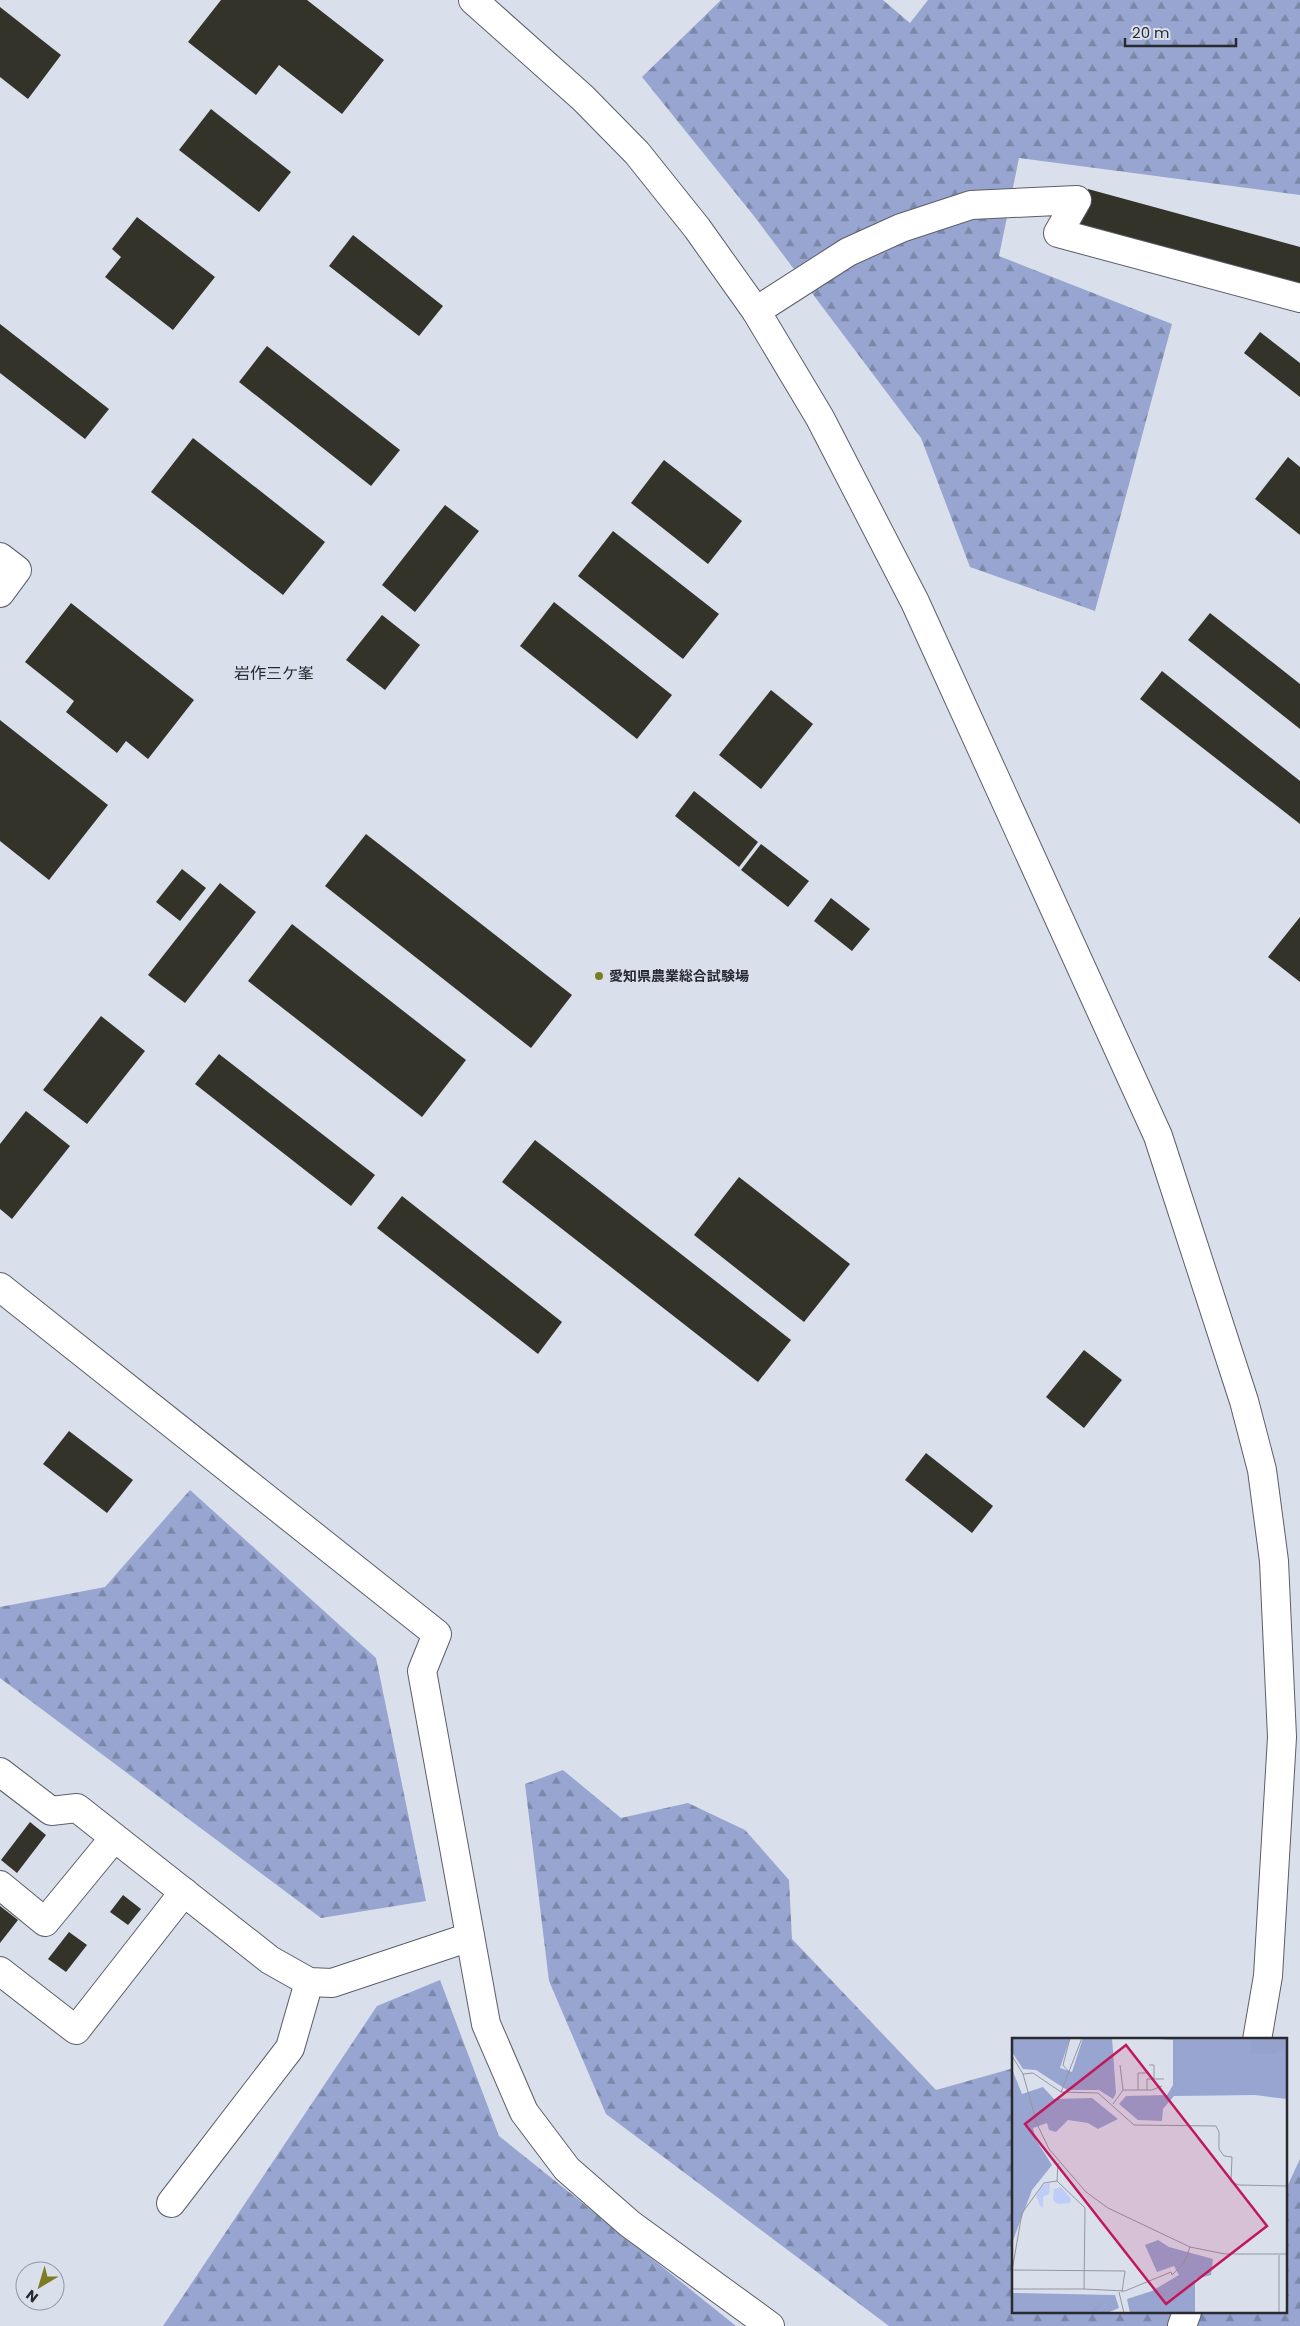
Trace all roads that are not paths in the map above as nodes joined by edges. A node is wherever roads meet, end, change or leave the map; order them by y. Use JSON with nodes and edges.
{"nodes":[{"id":1,"x":473,"y":0,"type":"edge"},
{"id":2,"x":1300,"y":298,"type":"edge"},
{"id":3,"x":756,"y":311,"type":"junction"},
{"id":4,"x":0,"y":557,"type":"edge"},
{"id":5,"x":0,"y":593,"type":"edge"},
{"id":6,"x":0,"y":1287,"type":"edge"},
{"id":7,"x":0,"y":1772,"type":"edge"},
{"id":8,"x":1300,"y":1794,"type":"edge"},
{"id":9,"x":1278,"y":1810,"type":"junction"},
{"id":10,"x":114,"y":1838,"type":"junction"},
{"id":11,"x":0,"y":1885,"type":"edge"},
{"id":12,"x":184,"y":1892,"type":"junction"},
{"id":13,"x":470,"y":1937,"type":"junction"},
{"id":14,"x":0,"y":1971,"type":"edge"},
{"id":15,"x":309,"y":1982,"type":"junction"},
{"id":16,"x":1257,"y":2038,"type":"edge"},
{"id":17,"x":171,"y":2203,"type":"dead end"},
{"id":18,"x":1186,"y":2314,"type":"edge"},
{"id":19,"x":770,"y":2326,"type":"edge"},
{"id":20,"x":1182,"y":2326,"type":"edge"}],
"edges":[{"from":1,"to":3,"type":"street"},
{"from":2,"to":3,"type":"street"},
{"from":3,"to":9,"type":"street"},
{"from":4,"to":5,"type":"street"},
{"from":6,"to":13,"type":"street"},
{"from":7,"to":10,"type":"street"},
{"from":8,"to":9,"type":"street"},
{"from":9,"to":16,"type":"street"},
{"from":10,"to":11,"type":"street"},
{"from":10,"to":12,"type":"street"},
{"from":12,"to":14,"type":"street"},
{"from":12,"to":15,"type":"street"},
{"from":13,"to":15,"type":"street"},
{"from":13,"to":19,"type":"street"},
{"from":15,"to":17,"type":"street"},
{"from":18,"to":20,"type":"street"}]}
